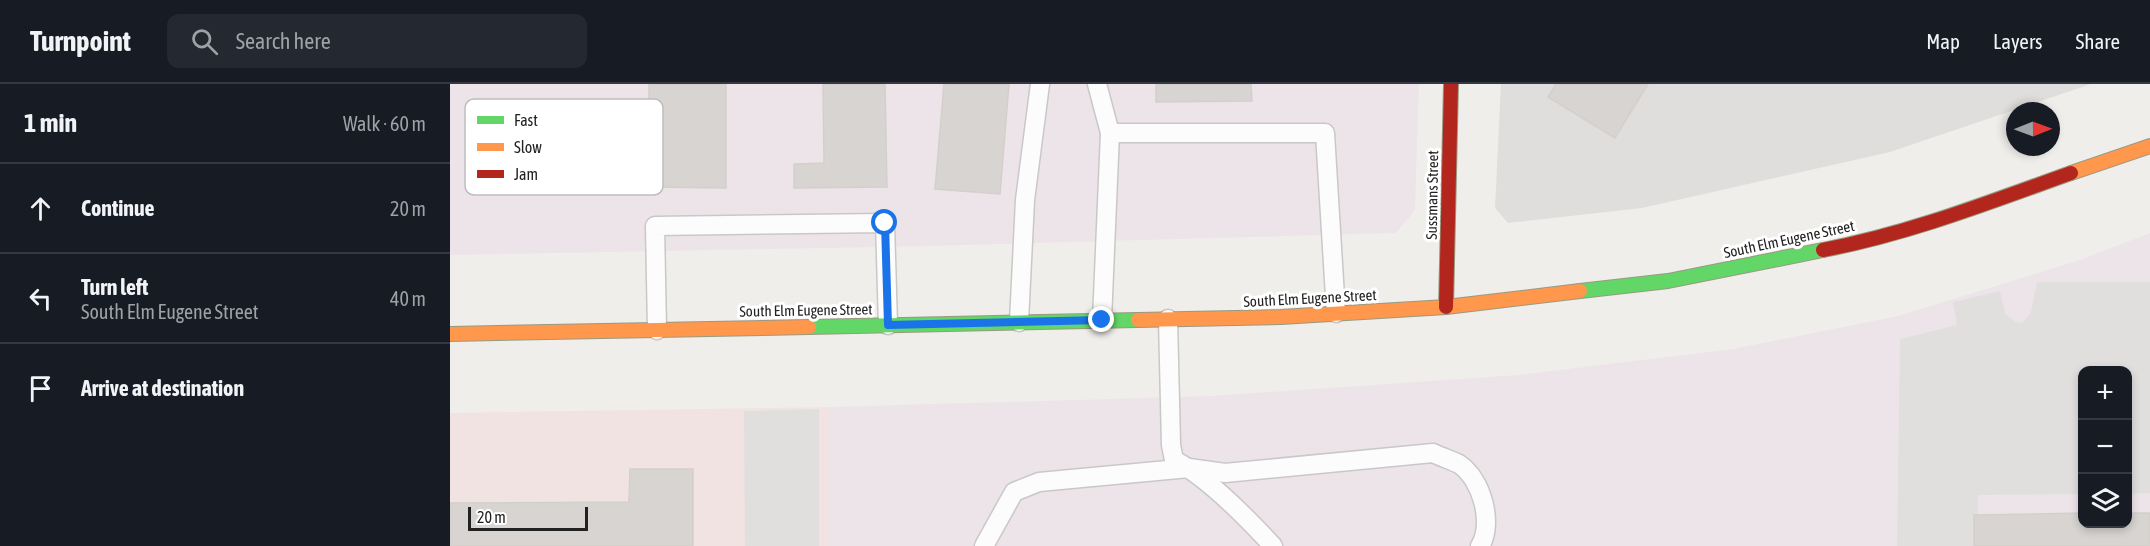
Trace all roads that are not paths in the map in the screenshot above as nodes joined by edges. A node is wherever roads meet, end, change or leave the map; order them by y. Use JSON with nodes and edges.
{"nodes":[{"id":1,"x":1040,"y":84,"type":"edge"},
{"id":2,"x":1097,"y":84,"type":"edge"},
{"id":3,"x":1451,"y":84,"type":"edge"},
{"id":4,"x":1110,"y":133,"type":"junction"},
{"id":5,"x":2150,"y":146,"type":"edge"},
{"id":6,"x":1446,"y":307,"type":"junction"},
{"id":7,"x":1336,"y":314,"type":"junction"},
{"id":8,"x":1168,"y":319,"type":"junction"},
{"id":9,"x":1102,"y":320,"type":"junction"},
{"id":10,"x":1019,"y":322,"type":"junction"},
{"id":11,"x":888,"y":325,"type":"junction"},
{"id":12,"x":657,"y":330,"type":"junction"},
{"id":13,"x":450,"y":334,"type":"edge"},
{"id":14,"x":1190,"y":468,"type":"junction"},
{"id":15,"x":984,"y":546,"type":"edge"},
{"id":16,"x":1273,"y":546,"type":"edge"},
{"id":17,"x":1480,"y":546,"type":"edge"}],
"edges":[{"from":1,"to":10,"type":"lane"},
{"from":2,"to":4,"type":"lane"},
{"from":3,"to":6,"type":"main road","name":"Sussmans Street"},
{"from":4,"to":7,"type":"lane"},
{"from":4,"to":9,"type":"lane"},
{"from":5,"to":6,"type":"main road","name":"South Elm Eugene Street"},
{"from":6,"to":7,"type":"main road","name":"South Elm Eugene Street"},
{"from":7,"to":8,"type":"main road","name":"South Elm Eugene Street"},
{"from":8,"to":9,"type":"main road","name":"South Elm Eugene Street"},
{"from":8,"to":14,"type":"lane"},
{"from":9,"to":10,"type":"main road","name":"South Elm Eugene Street"},
{"from":10,"to":11,"type":"main road","name":"South Elm Eugene Street"},
{"from":11,"to":12,"type":"main road","name":"South Elm Eugene Street"},
{"from":11,"to":12,"type":"lane"},
{"from":12,"to":13,"type":"main road","name":"South Elm Eugene Street"},
{"from":14,"to":15,"type":"lane"},
{"from":14,"to":16,"type":"lane"},
{"from":14,"to":17,"type":"lane"}]}
